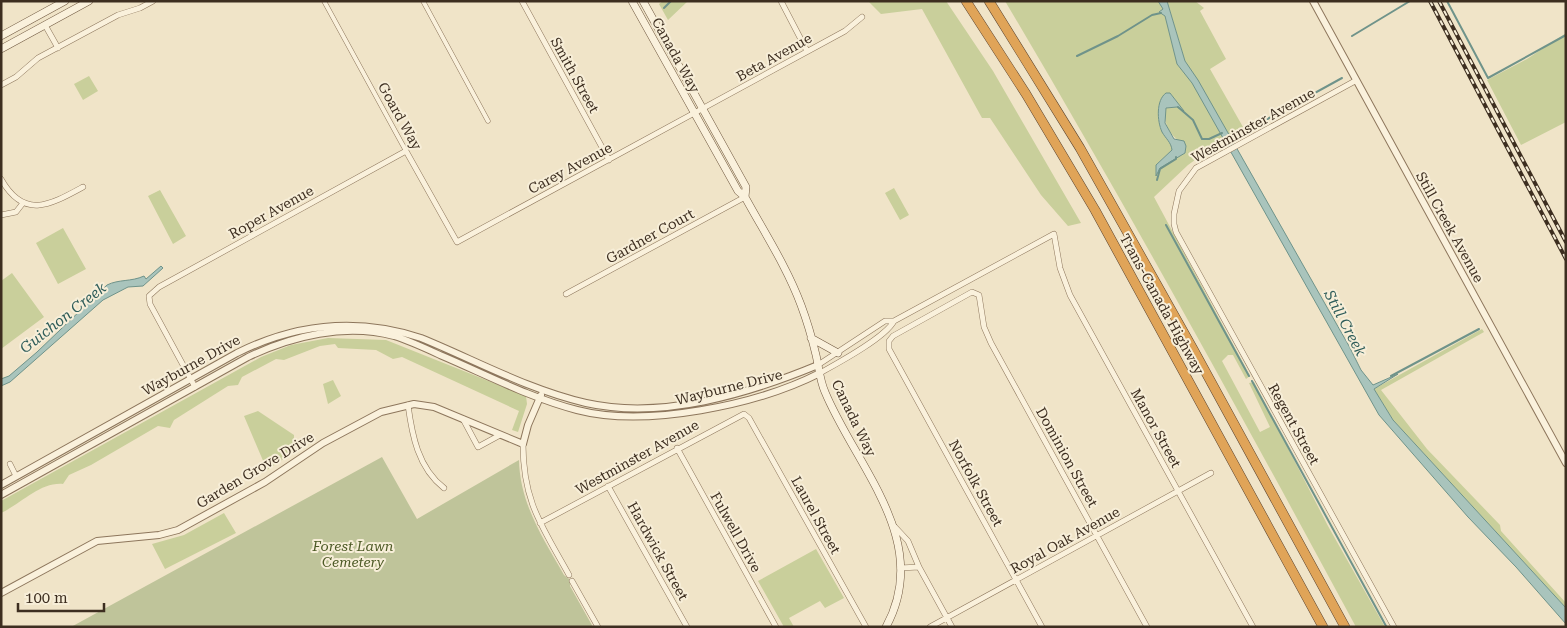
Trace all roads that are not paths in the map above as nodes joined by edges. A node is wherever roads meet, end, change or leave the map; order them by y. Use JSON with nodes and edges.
{"nodes":[{"id":1,"x":65,"y":1,"type":"edge"},
{"id":2,"x":89,"y":1,"type":"edge"},
{"id":3,"x":153,"y":1,"type":"edge"},
{"id":4,"x":324,"y":1,"type":"edge"},
{"id":5,"x":422,"y":1,"type":"edge"},
{"id":6,"x":522,"y":1,"type":"edge"},
{"id":7,"x":632,"y":1,"type":"edge"},
{"id":8,"x":643,"y":1,"type":"edge"},
{"id":9,"x":781,"y":1,"type":"edge"},
{"id":10,"x":965,"y":1,"type":"edge"},
{"id":11,"x":989,"y":1,"type":"edge"},
{"id":12,"x":1313,"y":1,"type":"edge"},
{"id":13,"x":862,"y":17,"type":"dead end"},
{"id":14,"x":45,"y":25,"type":"junction"},
{"id":15,"x":1,"y":36,"type":"edge"},
{"id":16,"x":58,"y":48,"type":"junction"},
{"id":17,"x":1,"y":49,"type":"edge"},
{"id":18,"x":807,"y":51,"type":"junction"},
{"id":19,"x":1355,"y":81,"type":"junction"},
{"id":20,"x":1,"y":85,"type":"edge"},
{"id":21,"x":702,"y":108,"type":"junction"},
{"id":22,"x":694,"y":113,"type":"junction"},
{"id":23,"x":488,"y":121,"type":"dead end"},
{"id":24,"x":406,"y":151,"type":"junction"},
{"id":25,"x":609,"y":160,"type":"junction"},
{"id":26,"x":1,"y":179,"type":"edge"},
{"id":27,"x":83,"y":187,"type":"dead end"},
{"id":28,"x":745,"y":197,"type":"junction"},
{"id":29,"x":23,"y":203,"type":"junction"},
{"id":30,"x":1,"y":215,"type":"edge"},
{"id":31,"x":1176,"y":232,"type":"joint"},
{"id":32,"x":1054,"y":234,"type":"joint"},
{"id":33,"x":457,"y":242,"type":"joint"},
{"id":34,"x":566,"y":294,"type":"dead end"},
{"id":35,"x":894,"y":321,"type":"junction"},
{"id":36,"x":407,"y":337,"type":"junction"},
{"id":37,"x":811,"y":338,"type":"junction"},
{"id":38,"x":890,"y":351,"type":"joint"},
{"id":39,"x":838,"y":353,"type":"junction"},
{"id":40,"x":818,"y":364,"type":"junction"},
{"id":41,"x":820,"y":373,"type":"junction"},
{"id":42,"x":191,"y":379,"type":"junction"},
{"id":43,"x":195,"y":387,"type":"junction"},
{"id":44,"x":544,"y":391,"type":"junction"},
{"id":45,"x":539,"y":398,"type":"junction"},
{"id":46,"x":408,"y":405,"type":"junction"},
{"id":47,"x":642,"y":409,"type":"junction"},
{"id":48,"x":746,"y":414,"type":"joint"},
{"id":49,"x":640,"y":418,"type":"junction"},
{"id":50,"x":463,"y":419,"type":"junction"},
{"id":51,"x":500,"y":435,"type":"junction"},
{"id":52,"x":523,"y":444,"type":"junction"},
{"id":53,"x":676,"y":448,"type":"junction"},
{"id":54,"x":10,"y":464,"type":"dead end"},
{"id":55,"x":1566,"y":464,"type":"edge"},
{"id":56,"x":1211,"y":473,"type":"dead end"},
{"id":57,"x":16,"y":476,"type":"junction"},
{"id":58,"x":1,"y":485,"type":"edge"},
{"id":59,"x":608,"y":486,"type":"junction"},
{"id":60,"x":444,"y":488,"type":"dead end"},
{"id":61,"x":1178,"y":491,"type":"junction"},
{"id":62,"x":1,"y":495,"type":"edge"},
{"id":63,"x":540,"y":523,"type":"junction"},
{"id":64,"x":895,"y":527,"type":"junction"},
{"id":65,"x":1097,"y":536,"type":"junction"},
{"id":66,"x":919,"y":567,"type":"junction"},
{"id":67,"x":900,"y":568,"type":"junction"},
{"id":68,"x":569,"y":575,"type":"dead end"},
{"id":69,"x":1016,"y":580,"type":"junction"},
{"id":70,"x":572,"y":581,"type":"dead end"},
{"id":71,"x":1,"y":593,"type":"edge"},
{"id":72,"x":947,"y":617,"type":"junction"},
{"id":73,"x":598,"y":627,"type":"edge"},
{"id":74,"x":687,"y":627,"type":"edge"},
{"id":75,"x":776,"y":627,"type":"edge"},
{"id":76,"x":866,"y":627,"type":"edge"},
{"id":77,"x":886,"y":627,"type":"edge"},
{"id":78,"x":930,"y":627,"type":"edge"},
{"id":79,"x":952,"y":627,"type":"edge"},
{"id":80,"x":1042,"y":627,"type":"edge"},
{"id":81,"x":1147,"y":627,"type":"edge"},
{"id":82,"x":1253,"y":627,"type":"edge"},
{"id":83,"x":1324,"y":627,"type":"edge"},
{"id":84,"x":1344,"y":627,"type":"edge"},
{"id":85,"x":1394,"y":627,"type":"edge"}],
"edges":[{"from":1,"to":15,"type":"main road"},
{"from":2,"to":14,"type":"main road"},
{"from":3,"to":16,"type":"street"},
{"from":4,"to":24,"type":"street","name":"Goard Way"},
{"from":5,"to":23,"type":"street"},
{"from":6,"to":25,"type":"street","name":"Smith Street"},
{"from":7,"to":22,"type":"main road","name":"Canada Way"},
{"from":8,"to":21,"type":"main road","name":"Canada Way"},
{"from":9,"to":18,"type":"street"},
{"from":10,"to":83,"type":"highway","name":"Trans-Canada Highway"},
{"from":11,"to":84,"type":"highway","name":"Trans-Canada Highway"},
{"from":12,"to":19,"type":"street","name":"Still Creek Avenue"},
{"from":13,"to":18,"type":"street","name":"Beta Avenue"},
{"from":14,"to":16,"type":"street"},
{"from":14,"to":17,"type":"main road"},
{"from":16,"to":20,"type":"street"},
{"from":18,"to":21,"type":"street","name":"Beta Avenue"},
{"from":19,"to":31,"type":"street","name":"Westminster Avenue"},
{"from":19,"to":55,"type":"street","name":"Still Creek Avenue"},
{"from":21,"to":22,"type":"street","name":"Beta Avenue"},
{"from":21,"to":28,"type":"main road","name":"Canada Way"},
{"from":22,"to":25,"type":"street","name":"Carey Avenue"},
{"from":22,"to":28,"type":"main road","name":"Canada Way"},
{"from":24,"to":33,"type":"street","name":"Goard Way"},
{"from":24,"to":42,"type":"street","name":"Roper Avenue"},
{"from":25,"to":33,"type":"street","name":"Carey Avenue"},
{"from":26,"to":29,"type":"street"},
{"from":27,"to":29,"type":"street"},
{"from":28,"to":34,"type":"street","name":"Gardner Court"},
{"from":28,"to":37,"type":"main road","name":"Canada Way"},
{"from":29,"to":30,"type":"street"},
{"from":31,"to":85,"type":"street","name":"Regent Street"},
{"from":32,"to":35,"type":"street","name":"Wayburne Drive"},
{"from":32,"to":61,"type":"street","name":"Manor Street"},
{"from":35,"to":39,"type":"street","name":"Wayburne Drive"},
{"from":35,"to":41,"type":"street","name":"Wayburne Drive"},
{"from":36,"to":42,"type":"street","name":"Wayburne Drive"},
{"from":36,"to":43,"type":"street","name":"Wayburne Drive"},
{"from":36,"to":44,"type":"street","name":"Wayburne Drive"},
{"from":36,"to":45,"type":"street","name":"Wayburne Drive"},
{"from":37,"to":39,"type":"main road"},
{"from":37,"to":40,"type":"main road","name":"Canada Way"},
{"from":38,"to":65,"type":"street","name":"Dominion Street"},
{"from":38,"to":69,"type":"street","name":"Norfolk Street"},
{"from":39,"to":40,"type":"street","name":"Wayburne Drive"},
{"from":40,"to":41,"type":"main road","name":"Canada Way"},
{"from":40,"to":47,"type":"street","name":"Wayburne Drive"},
{"from":41,"to":49,"type":"street","name":"Wayburne Drive"},
{"from":41,"to":64,"type":"main road","name":"Canada Way"},
{"from":42,"to":43,"type":"street"},
{"from":42,"to":57,"type":"street","name":"Wayburne Drive"},
{"from":43,"to":62,"type":"street","name":"Wayburne Drive"},
{"from":44,"to":45,"type":"street"},
{"from":44,"to":47,"type":"street","name":"Wayburne Drive"},
{"from":45,"to":49,"type":"street","name":"Wayburne Drive"},
{"from":45,"to":52,"type":"street"},
{"from":46,"to":50,"type":"street","name":"Garden Grove Drive"},
{"from":46,"to":60,"type":"street"},
{"from":46,"to":71,"type":"street","name":"Garden Grove Drive"},
{"from":47,"to":49,"type":"street"},
{"from":48,"to":53,"type":"street","name":"Westminster Avenue"},
{"from":48,"to":76,"type":"street","name":"Laurel Street"},
{"from":50,"to":51,"type":"street","name":"Garden Grove Drive"},
{"from":50,"to":51,"type":"street"},
{"from":51,"to":52,"type":"street","name":"Garden Grove Drive"},
{"from":52,"to":63,"type":"street"},
{"from":53,"to":59,"type":"street","name":"Westminster Avenue"},
{"from":53,"to":75,"type":"street","name":"Fulwell Drive"},
{"from":54,"to":57,"type":"street"},
{"from":56,"to":61,"type":"street","name":"Royal Oak Avenue"},
{"from":57,"to":58,"type":"street","name":"Wayburne Drive"},
{"from":59,"to":63,"type":"street","name":"Westminster Avenue"},
{"from":59,"to":74,"type":"street","name":"Hardwick Street"},
{"from":61,"to":65,"type":"street","name":"Royal Oak Avenue"},
{"from":61,"to":82,"type":"street","name":"Manor Street"},
{"from":63,"to":68,"type":"street"},
{"from":64,"to":66,"type":"street"},
{"from":64,"to":67,"type":"main road","name":"Canada Way"},
{"from":65,"to":69,"type":"street","name":"Royal Oak Avenue"},
{"from":65,"to":81,"type":"street","name":"Dominion Street"},
{"from":66,"to":67,"type":"street"},
{"from":66,"to":72,"type":"street"},
{"from":67,"to":77,"type":"main road","name":"Canada Way"},
{"from":69,"to":72,"type":"street","name":"Royal Oak Avenue"},
{"from":69,"to":80,"type":"street","name":"Norfolk Street"},
{"from":70,"to":73,"type":"street"},
{"from":72,"to":78,"type":"street","name":"Royal Oak Avenue"},
{"from":72,"to":79,"type":"street"}]}
